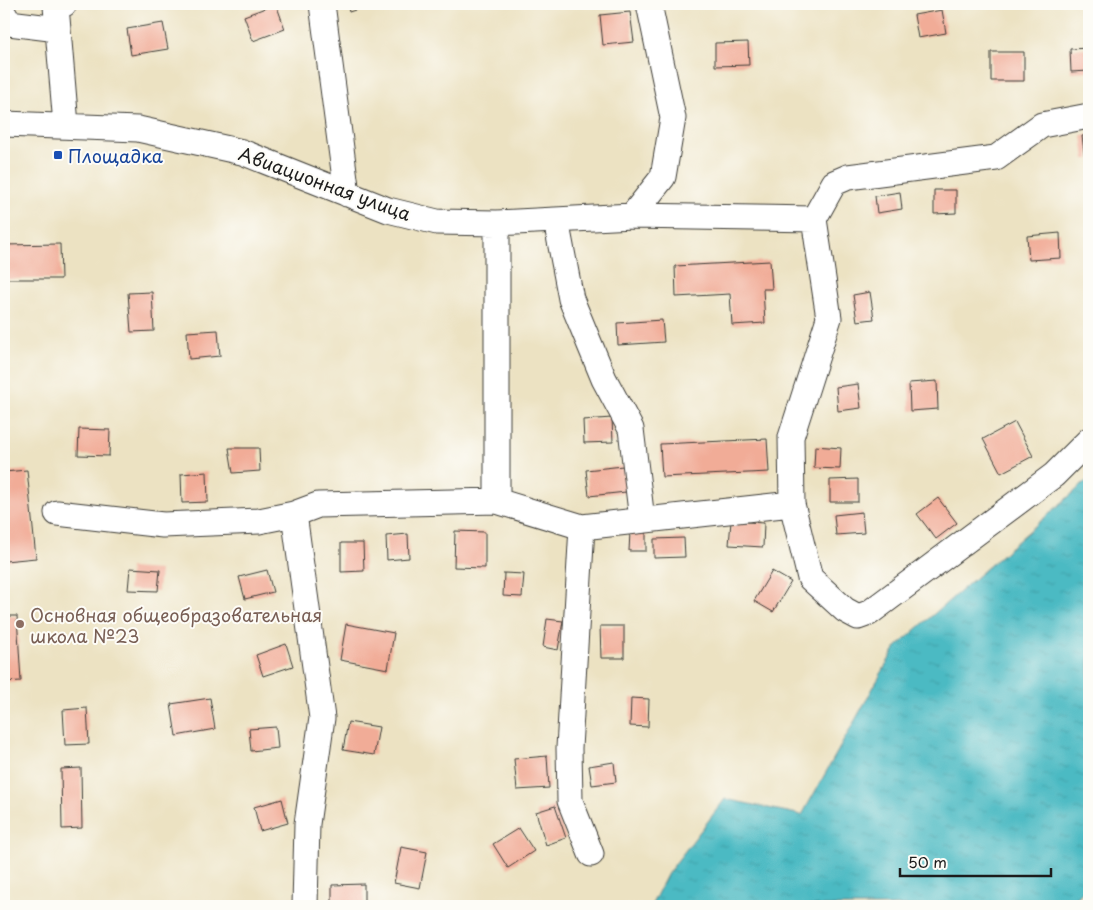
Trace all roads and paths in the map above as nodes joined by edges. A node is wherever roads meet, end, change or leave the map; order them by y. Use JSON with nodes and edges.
{"nodes":[{"id":1,"x":64,"y":4,"type":"edge"},
{"id":2,"x":322,"y":4,"type":"edge"},
{"id":3,"x":649,"y":4,"type":"edge"},
{"id":4,"x":4,"y":14,"type":"edge"},
{"id":5,"x":58,"y":29,"type":"junction"},
{"id":6,"x":1089,"y":116,"type":"edge"},
{"id":7,"x":4,"y":124,"type":"edge"},
{"id":8,"x":66,"y":125,"type":"junction"},
{"id":9,"x":347,"y":194,"type":"junction"},
{"id":10,"x":632,"y":216,"type":"junction"},
{"id":11,"x":814,"y":219,"type":"junction"},
{"id":12,"x":556,"y":220,"type":"junction"},
{"id":13,"x":498,"y":223,"type":"junction"},
{"id":14,"x":1089,"y":440,"type":"edge"},
{"id":15,"x":497,"y":501,"type":"junction"},
{"id":16,"x":792,"y":504,"type":"junction"},
{"id":17,"x":57,"y":514,"type":"dead end"},
{"id":18,"x":294,"y":514,"type":"junction"},
{"id":19,"x":642,"y":520,"type":"junction"},
{"id":20,"x":582,"y":527,"type":"junction"},
{"id":21,"x":591,"y":854,"type":"dead end"},
{"id":22,"x":305,"y":906,"type":"edge"}],
"edges":[{"from":1,"to":5,"type":"street"},
{"from":2,"to":9,"type":"street"},
{"from":3,"to":10,"type":"street"},
{"from":4,"to":5,"type":"street"},
{"from":5,"to":8,"type":"street"},
{"from":6,"to":11,"type":"street"},
{"from":7,"to":8,"type":"street","name":"Авиационная улица"},
{"from":8,"to":9,"type":"street","name":"Авиационная улица"},
{"from":9,"to":13,"type":"street","name":"Авиационная улица"},
{"from":10,"to":11,"type":"street","name":"Авиационная улица"},
{"from":10,"to":12,"type":"street","name":"Авиационная улица"},
{"from":11,"to":16,"type":"street"},
{"from":12,"to":13,"type":"street","name":"Авиационная улица"},
{"from":12,"to":19,"type":"street"},
{"from":13,"to":15,"type":"street"},
{"from":14,"to":16,"type":"street"},
{"from":15,"to":18,"type":"street"},
{"from":15,"to":20,"type":"street"},
{"from":16,"to":19,"type":"street"},
{"from":17,"to":18,"type":"street"},
{"from":18,"to":22,"type":"street"},
{"from":19,"to":20,"type":"street"},
{"from":20,"to":21,"type":"street"}]}
